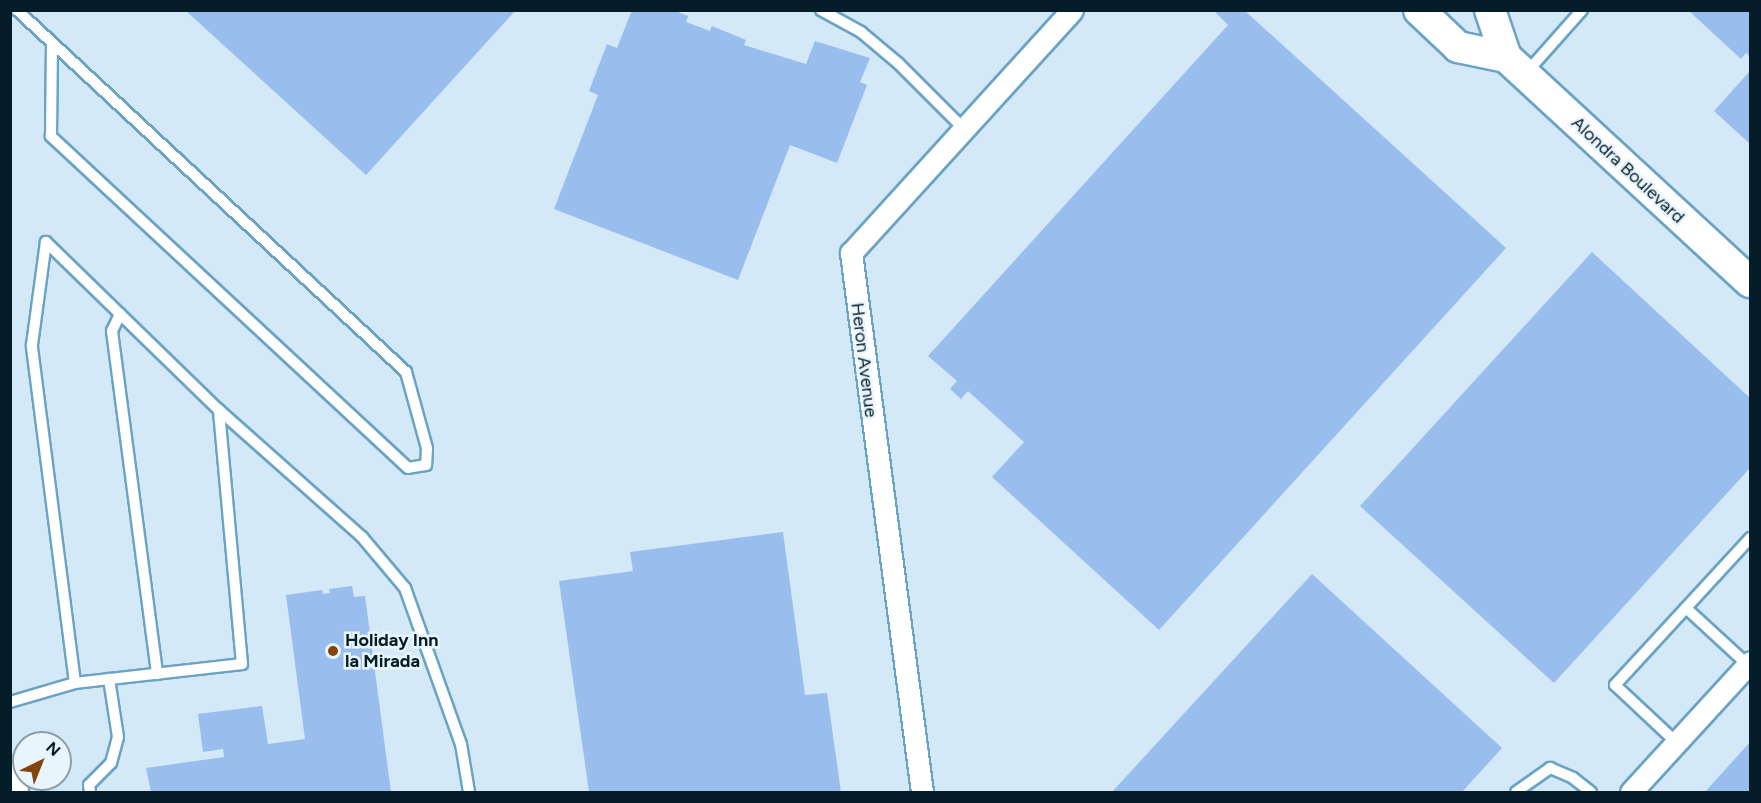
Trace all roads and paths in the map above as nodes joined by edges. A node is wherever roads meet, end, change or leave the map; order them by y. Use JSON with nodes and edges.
{"nodes":[{"id":1,"x":17,"y":10,"type":"edge"},
{"id":2,"x":821,"y":10,"type":"edge"},
{"id":3,"x":1072,"y":10,"type":"edge"},
{"id":4,"x":1419,"y":10,"type":"edge"},
{"id":5,"x":1490,"y":10,"type":"edge"},
{"id":6,"x":1582,"y":10,"type":"edge"},
{"id":7,"x":52,"y":45,"type":"junction"},
{"id":8,"x":1515,"y":66,"type":"junction"},
{"id":9,"x":964,"y":129,"type":"junction"},
{"id":10,"x":1750,"y":282,"type":"edge"},
{"id":11,"x":120,"y":314,"type":"junction"},
{"id":12,"x":219,"y":410,"type":"junction"},
{"id":13,"x":1750,"y":538,"type":"edge"},
{"id":14,"x":1686,"y":608,"type":"junction"},
{"id":15,"x":1749,"y":664,"type":"edge"},
{"id":16,"x":157,"y":674,"type":"junction"},
{"id":17,"x":109,"y":679,"type":"junction"},
{"id":18,"x":75,"y":683,"type":"junction"},
{"id":19,"x":10,"y":702,"type":"edge"},
{"id":20,"x":1677,"y":743,"type":"junction"},
{"id":21,"x":10,"y":772,"type":"edge"},
{"id":22,"x":13,"y":792,"type":"edge"},
{"id":23,"x":90,"y":792,"type":"edge"},
{"id":24,"x":469,"y":792,"type":"edge"},
{"id":25,"x":922,"y":792,"type":"edge"},
{"id":26,"x":1516,"y":792,"type":"edge"},
{"id":27,"x":1591,"y":792,"type":"edge"},
{"id":28,"x":1631,"y":792,"type":"edge"}],
"edges":[{"from":1,"to":7,"type":"lane"},
{"from":2,"to":9,"type":"lane"},
{"from":3,"to":9,"type":"street","name":"Heron Avenue"},
{"from":4,"to":8,"type":"main road"},
{"from":5,"to":8,"type":"main road","name":"Alondra Boulevard"},
{"from":6,"to":8,"type":"lane"},
{"from":7,"to":7,"type":"lane"},
{"from":8,"to":10,"type":"main road","name":"Alondra Boulevard"},
{"from":9,"to":25,"type":"street","name":"Heron Avenue"},
{"from":11,"to":12,"type":"lane"},
{"from":11,"to":16,"type":"lane"},
{"from":11,"to":18,"type":"lane"},
{"from":12,"to":16,"type":"lane"},
{"from":12,"to":24,"type":"lane"},
{"from":13,"to":14,"type":"lane"},
{"from":14,"to":15,"type":"lane"},
{"from":14,"to":20,"type":"lane"},
{"from":15,"to":20,"type":"street"},
{"from":16,"to":17,"type":"lane"},
{"from":17,"to":18,"type":"lane"},
{"from":17,"to":23,"type":"lane"},
{"from":18,"to":19,"type":"lane"},
{"from":20,"to":28,"type":"street"},
{"from":21,"to":22,"type":"main road"},
{"from":26,"to":27,"type":"lane"}]}
